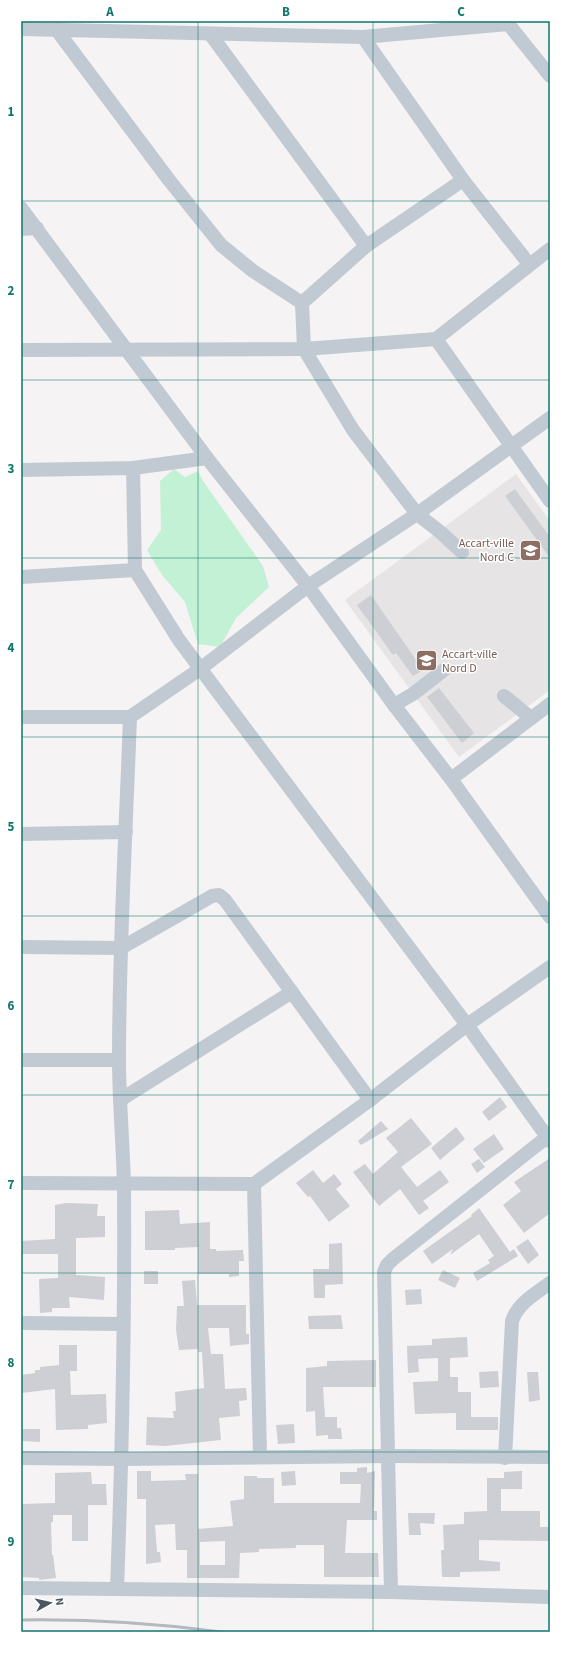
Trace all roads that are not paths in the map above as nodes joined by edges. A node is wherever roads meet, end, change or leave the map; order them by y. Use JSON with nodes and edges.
{"nodes":[{"id":1,"x":507,"y":22,"type":"edge"},
{"id":2,"x":21,"y":29,"type":"edge"},
{"id":3,"x":56,"y":30,"type":"junction"},
{"id":4,"x":211,"y":35,"type":"junction"},
{"id":5,"x":363,"y":37,"type":"junction"},
{"id":6,"x":550,"y":76,"type":"edge"},
{"id":7,"x":463,"y":180,"type":"junction"},
{"id":8,"x":21,"y":208,"type":"edge"},
{"id":9,"x":37,"y":228,"type":"junction"},
{"id":10,"x":21,"y":229,"type":"edge"},
{"id":11,"x":366,"y":246,"type":"junction"},
{"id":12,"x":550,"y":249,"type":"edge"},
{"id":13,"x":529,"y":264,"type":"junction"},
{"id":14,"x":302,"y":303,"type":"junction"},
{"id":15,"x":436,"y":339,"type":"junction"},
{"id":16,"x":304,"y":349,"type":"junction"},
{"id":17,"x":21,"y":350,"type":"edge"},
{"id":18,"x":127,"y":351,"type":"junction"},
{"id":19,"x":550,"y":418,"type":"edge"},
{"id":20,"x":511,"y":448,"type":"junction"},
{"id":21,"x":207,"y":458,"type":"junction"},
{"id":22,"x":133,"y":468,"type":"junction"},
{"id":23,"x":21,"y":470,"type":"edge"},
{"id":24,"x":550,"y":501,"type":"edge"},
{"id":25,"x":417,"y":514,"type":"junction"},
{"id":26,"x":462,"y":552,"type":"dead end"},
{"id":27,"x":135,"y":570,"type":"junction"},
{"id":28,"x":21,"y":577,"type":"edge"},
{"id":29,"x":308,"y":586,"type":"junction"},
{"id":30,"x":200,"y":669,"type":"junction"},
{"id":31,"x":444,"y":670,"type":"dead end"},
{"id":32,"x":504,"y":696,"type":"dead end"},
{"id":33,"x":550,"y":704,"type":"edge"},
{"id":34,"x":394,"y":705,"type":"junction"},
{"id":35,"x":21,"y":716,"type":"edge"},
{"id":36,"x":130,"y":717,"type":"junction"},
{"id":37,"x":531,"y":718,"type":"junction"},
{"id":38,"x":451,"y":779,"type":"junction"},
{"id":39,"x":126,"y":832,"type":"junction"},
{"id":40,"x":21,"y":834,"type":"edge"},
{"id":41,"x":550,"y":917,"type":"edge"},
{"id":42,"x":21,"y":947,"type":"edge"},
{"id":43,"x":121,"y":948,"type":"junction"},
{"id":44,"x":550,"y":967,"type":"edge"},
{"id":45,"x":292,"y":992,"type":"junction"},
{"id":46,"x":468,"y":1025,"type":"junction"},
{"id":47,"x":21,"y":1060,"type":"edge"},
{"id":48,"x":119,"y":1060,"type":"junction"},
{"id":49,"x":120,"y":1100,"type":"junction"},
{"id":50,"x":370,"y":1100,"type":"junction"},
{"id":51,"x":548,"y":1139,"type":"edge"},
{"id":52,"x":21,"y":1183,"type":"edge"},
{"id":53,"x":124,"y":1183,"type":"junction"},
{"id":54,"x":254,"y":1184,"type":"junction"},
{"id":55,"x":550,"y":1283,"type":"edge"},
{"id":56,"x":21,"y":1324,"type":"edge"},
{"id":57,"x":123,"y":1324,"type":"junction"},
{"id":58,"x":260,"y":1456,"type":"junction"},
{"id":59,"x":388,"y":1456,"type":"junction"},
{"id":60,"x":550,"y":1457,"type":"edge"},
{"id":61,"x":21,"y":1458,"type":"edge"},
{"id":62,"x":505,"y":1458,"type":"junction"},
{"id":63,"x":122,"y":1459,"type":"junction"},
{"id":64,"x":21,"y":1588,"type":"edge"},
{"id":65,"x":117,"y":1589,"type":"junction"},
{"id":66,"x":391,"y":1592,"type":"junction"},
{"id":67,"x":550,"y":1597,"type":"edge"}],
"edges":[{"from":1,"to":5,"type":"street"},
{"from":1,"to":6,"type":"street"},
{"from":2,"to":3,"type":"street"},
{"from":3,"to":4,"type":"street"},
{"from":3,"to":14,"type":"street"},
{"from":4,"to":5,"type":"street"},
{"from":4,"to":11,"type":"street"},
{"from":5,"to":7,"type":"street"},
{"from":7,"to":11,"type":"street"},
{"from":7,"to":13,"type":"street"},
{"from":8,"to":9,"type":"street"},
{"from":9,"to":10,"type":"street"},
{"from":9,"to":18,"type":"street"},
{"from":11,"to":14,"type":"street"},
{"from":12,"to":13,"type":"street"},
{"from":13,"to":15,"type":"street"},
{"from":14,"to":16,"type":"street"},
{"from":15,"to":16,"type":"street"},
{"from":15,"to":20,"type":"street"},
{"from":16,"to":18,"type":"street"},
{"from":16,"to":25,"type":"street"},
{"from":17,"to":18,"type":"street"},
{"from":18,"to":21,"type":"street"},
{"from":19,"to":20,"type":"street"},
{"from":20,"to":24,"type":"street"},
{"from":20,"to":25,"type":"street"},
{"from":21,"to":22,"type":"street"},
{"from":21,"to":29,"type":"street"},
{"from":22,"to":23,"type":"street"},
{"from":22,"to":27,"type":"street"},
{"from":25,"to":26,"type":"street"},
{"from":25,"to":29,"type":"street"},
{"from":27,"to":28,"type":"street"},
{"from":27,"to":30,"type":"street"},
{"from":29,"to":30,"type":"street"},
{"from":29,"to":34,"type":"street"},
{"from":30,"to":36,"type":"street"},
{"from":30,"to":46,"type":"street"},
{"from":31,"to":34,"type":"street"},
{"from":32,"to":37,"type":"street"},
{"from":33,"to":37,"type":"street"},
{"from":34,"to":38,"type":"street"},
{"from":35,"to":36,"type":"street"},
{"from":36,"to":39,"type":"street"},
{"from":37,"to":38,"type":"street"},
{"from":38,"to":41,"type":"street"},
{"from":39,"to":40,"type":"street"},
{"from":39,"to":43,"type":"street"},
{"from":42,"to":43,"type":"street"},
{"from":43,"to":45,"type":"street"},
{"from":43,"to":48,"type":"street"},
{"from":44,"to":46,"type":"street"},
{"from":45,"to":49,"type":"street"},
{"from":45,"to":50,"type":"street"},
{"from":46,"to":50,"type":"street"},
{"from":46,"to":51,"type":"street"},
{"from":47,"to":48,"type":"street"},
{"from":48,"to":49,"type":"street"},
{"from":49,"to":53,"type":"street"},
{"from":50,"to":54,"type":"street"},
{"from":51,"to":59,"type":"street"},
{"from":52,"to":53,"type":"street"},
{"from":53,"to":54,"type":"street"},
{"from":53,"to":57,"type":"street"},
{"from":54,"to":58,"type":"street"},
{"from":55,"to":62,"type":"street"},
{"from":56,"to":57,"type":"street"},
{"from":57,"to":63,"type":"street"},
{"from":58,"to":59,"type":"street"},
{"from":58,"to":63,"type":"street"},
{"from":59,"to":62,"type":"street"},
{"from":59,"to":66,"type":"street"},
{"from":60,"to":62,"type":"street"},
{"from":61,"to":63,"type":"street"},
{"from":63,"to":65,"type":"street"},
{"from":64,"to":65,"type":"street"},
{"from":65,"to":66,"type":"street"},
{"from":66,"to":67,"type":"street"}]}
